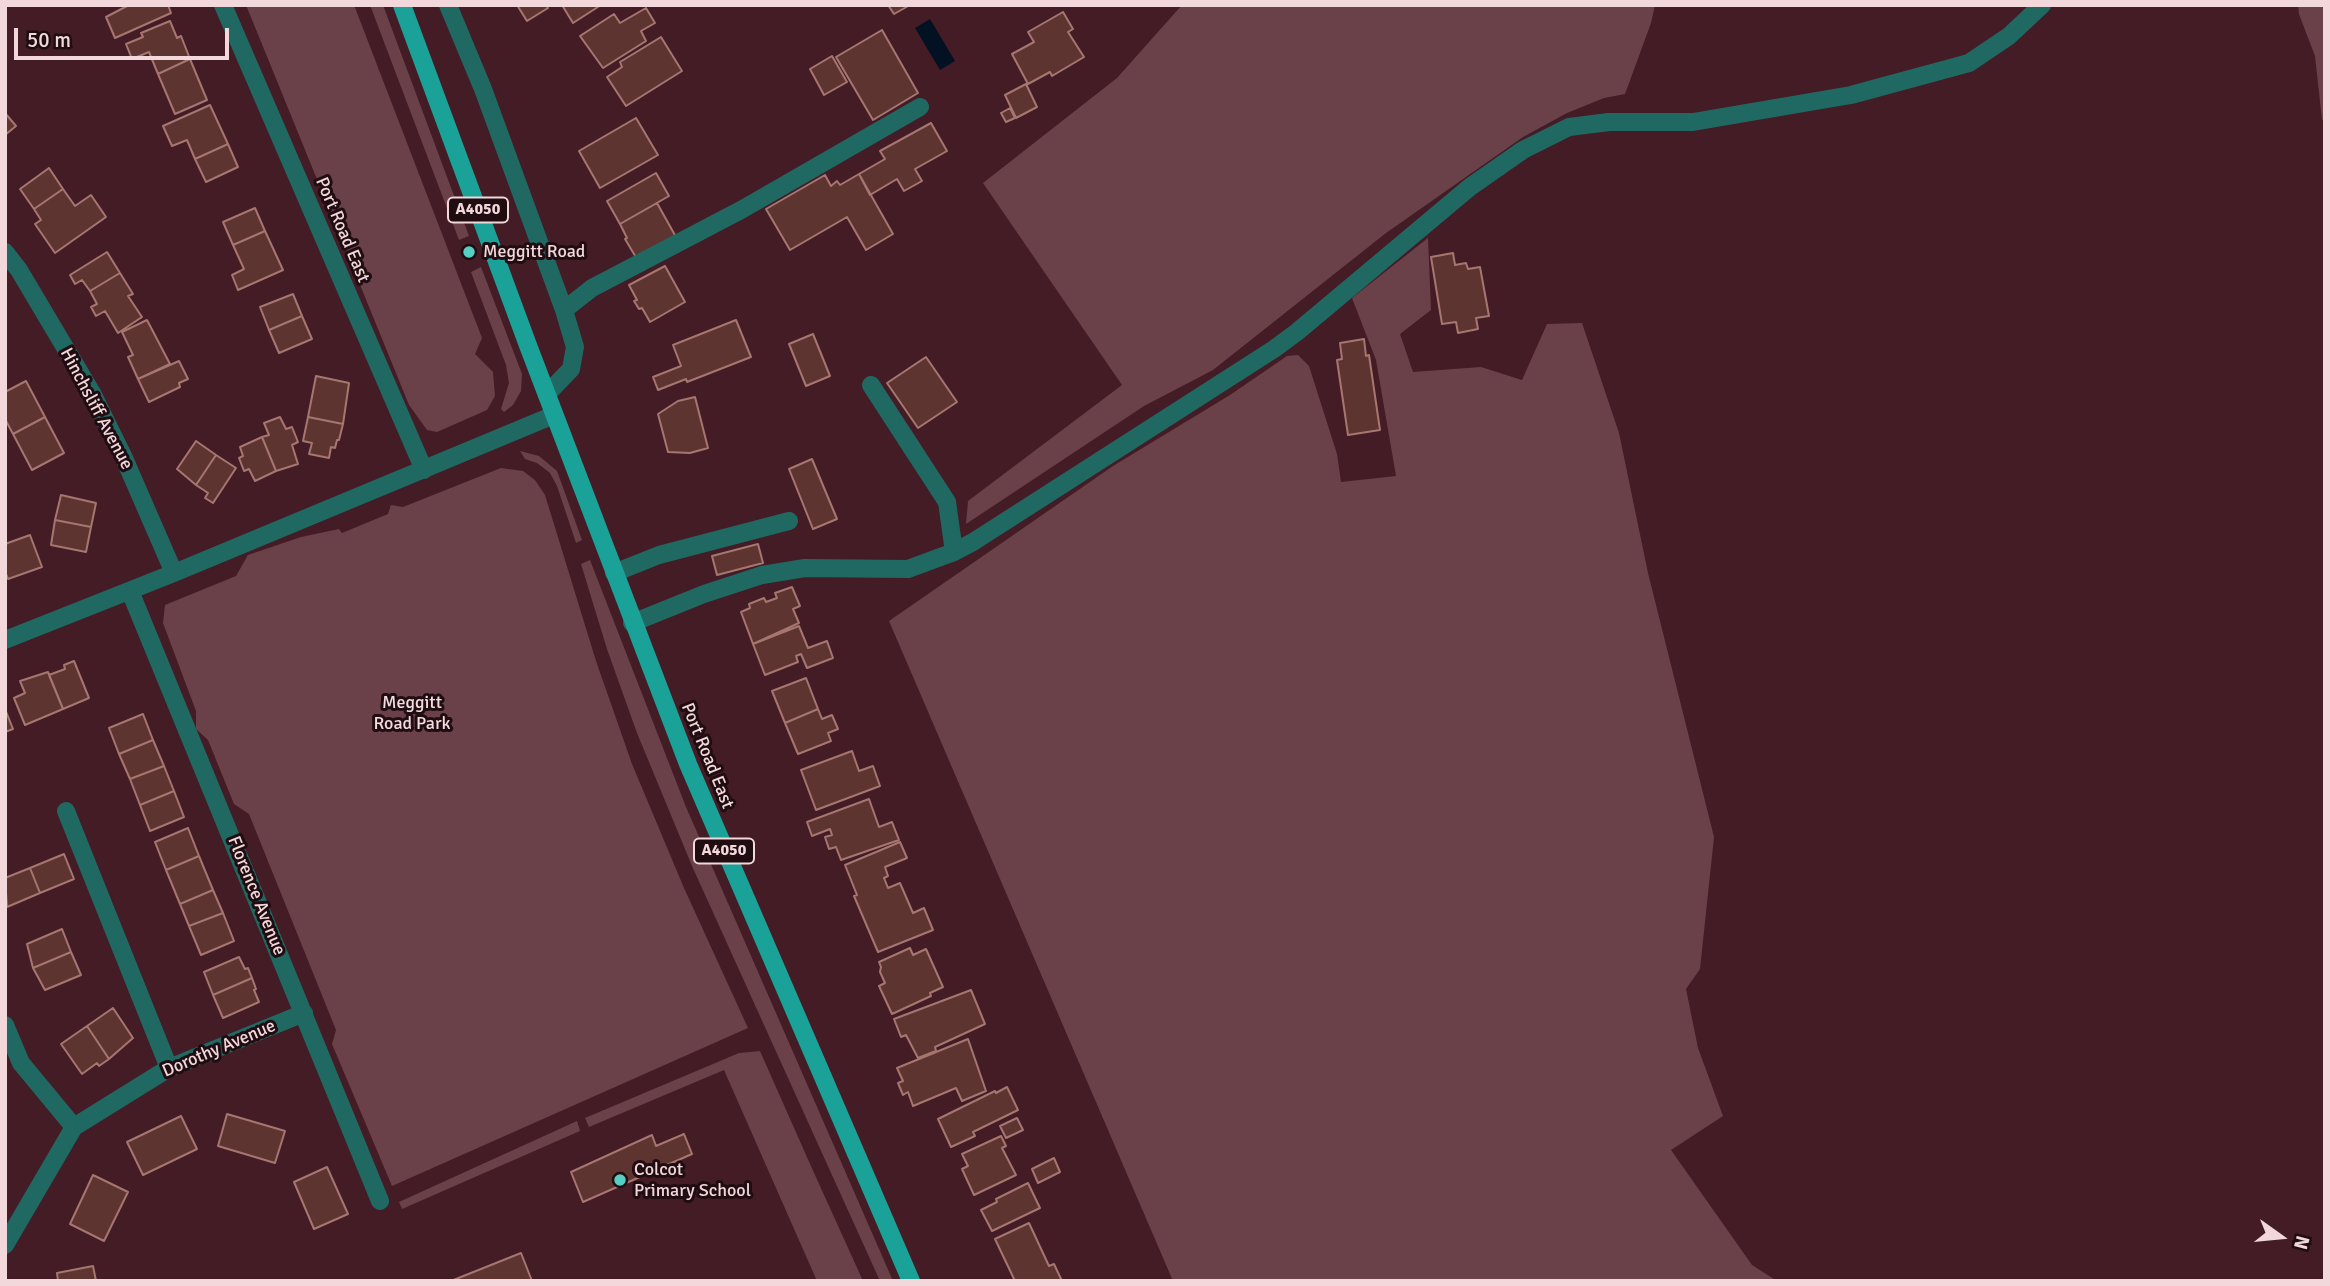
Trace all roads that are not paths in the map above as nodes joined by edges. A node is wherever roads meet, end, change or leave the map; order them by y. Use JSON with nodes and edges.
{"nodes":[{"id":1,"x":223,"y":5,"type":"edge"},
{"id":2,"x":402,"y":5,"type":"edge"},
{"id":3,"x":447,"y":5,"type":"edge"},
{"id":4,"x":2042,"y":5,"type":"edge"},
{"id":5,"x":920,"y":107,"type":"dead end"},
{"id":6,"x":5,"y":251,"type":"edge"},
{"id":7,"x":564,"y":310,"type":"junction"},
{"id":8,"x":872,"y":385,"type":"dead end"},
{"id":9,"x":547,"y":394,"type":"junction"},
{"id":10,"x":554,"y":415,"type":"junction"},
{"id":11,"x":424,"y":470,"type":"junction"},
{"id":12,"x":789,"y":521,"type":"dead end"},
{"id":13,"x":954,"y":552,"type":"junction"},
{"id":14,"x":174,"y":573,"type":"junction"},
{"id":15,"x":614,"y":573,"type":"junction"},
{"id":16,"x":130,"y":591,"type":"junction"},
{"id":17,"x":632,"y":623,"type":"junction"},
{"id":18,"x":5,"y":640,"type":"edge"},
{"id":19,"x":66,"y":811,"type":"dead end"},
{"id":20,"x":304,"y":1013,"type":"junction"},
{"id":21,"x":5,"y":1025,"type":"edge"},
{"id":22,"x":169,"y":1069,"type":"junction"},
{"id":23,"x":74,"y":1126,"type":"junction"},
{"id":24,"x":380,"y":1201,"type":"dead end"},
{"id":25,"x":5,"y":1245,"type":"edge"},
{"id":26,"x":911,"y":1281,"type":"edge"}],
"edges":[{"from":1,"to":11,"type":"street","name":"Port Road East"},
{"from":2,"to":9,"type":"main road","name":"Port Road East","number":"A4050"},
{"from":3,"to":7,"type":"street"},
{"from":4,"to":13,"type":"street"},
{"from":5,"to":7,"type":"street"},
{"from":6,"to":14,"type":"street","name":"Hinchsliff Avenue"},
{"from":7,"to":9,"type":"street"},
{"from":8,"to":13,"type":"street"},
{"from":9,"to":10,"type":"main road","name":"Port Road East","number":"A4050"},
{"from":10,"to":11,"type":"street"},
{"from":10,"to":15,"type":"main road","name":"Port Road East","number":"A4050"},
{"from":11,"to":14,"type":"street"},
{"from":12,"to":15,"type":"street"},
{"from":13,"to":17,"type":"street"},
{"from":14,"to":16,"type":"street"},
{"from":15,"to":17,"type":"main road","name":"Port Road East","number":"A4050"},
{"from":16,"to":18,"type":"street"},
{"from":16,"to":20,"type":"street","name":"Florence Avenue"},
{"from":17,"to":26,"type":"main road","name":"Port Road East","number":"A4050"},
{"from":19,"to":22,"type":"street"},
{"from":20,"to":22,"type":"street","name":"Dorothy Avenue"},
{"from":20,"to":24,"type":"street","name":"Florence Avenue"},
{"from":21,"to":23,"type":"street"},
{"from":22,"to":23,"type":"street","name":"Dorothy Avenue"},
{"from":23,"to":25,"type":"street","name":"Dorothy Avenue"}]}
